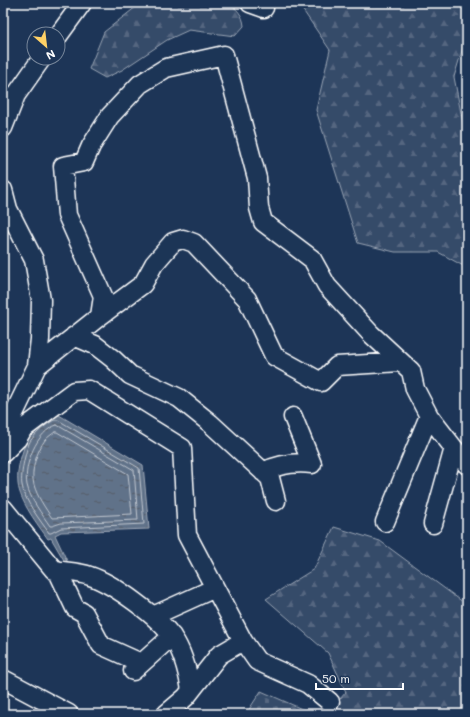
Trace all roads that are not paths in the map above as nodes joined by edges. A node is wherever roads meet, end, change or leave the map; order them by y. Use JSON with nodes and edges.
{"nodes":[{"id":1,"x":82,"y":3,"type":"edge"},
{"id":2,"x":65,"y":26,"type":"edge"},
{"id":3,"x":37,"y":66,"type":"edge"},
{"id":4,"x":3,"y":128,"type":"edge"},
{"id":5,"x":3,"y":190,"type":"edge"},
{"id":6,"x":100,"y":316,"type":"junction"},
{"id":7,"x":74,"y":336,"type":"junction"},
{"id":8,"x":400,"y":362,"type":"junction"},
{"id":9,"x":37,"y":366,"type":"junction"},
{"id":10,"x":429,"y":416,"type":"junction"},
{"id":11,"x":293,"y":417,"type":"dead end"},
{"id":12,"x":4,"y":432,"type":"edge"},
{"id":13,"x":454,"y":448,"type":"junction"},
{"id":14,"x":3,"y":453,"type":"edge"},
{"id":15,"x":467,"y":465,"type":"edge"},
{"id":16,"x":263,"y":472,"type":"junction"},
{"id":17,"x":276,"y":501,"type":"dead end"},
{"id":18,"x":3,"y":508,"type":"edge"},
{"id":19,"x":385,"y":522,"type":"dead end"},
{"id":20,"x":433,"y":524,"type":"dead end"},
{"id":21,"x":57,"y":570,"type":"junction"},
{"id":22,"x":215,"y":588,"type":"junction"},
{"id":23,"x":153,"y":616,"type":"junction"},
{"id":24,"x":172,"y":636,"type":"junction"},
{"id":25,"x":244,"y":641,"type":"junction"},
{"id":26,"x":3,"y":679,"type":"edge"},
{"id":27,"x":191,"y":690,"type":"junction"},
{"id":28,"x":330,"y":702,"type":"dead end"},
{"id":29,"x":69,"y":714,"type":"edge"},
{"id":30,"x":166,"y":714,"type":"edge"}],
"edges":[{"from":1,"to":2,"type":"street"},
{"from":3,"to":4,"type":"street"},
{"from":5,"to":9,"type":"street"},
{"from":6,"to":7,"type":"street"},
{"from":6,"to":8,"type":"street"},
{"from":6,"to":8,"type":"street"},
{"from":7,"to":9,"type":"street"},
{"from":7,"to":16,"type":"street"},
{"from":8,"to":10,"type":"street"},
{"from":9,"to":12,"type":"street"},
{"from":10,"to":13,"type":"street"},
{"from":10,"to":19,"type":"street"},
{"from":11,"to":16,"type":"street"},
{"from":13,"to":15,"type":"street"},
{"from":13,"to":20,"type":"street"},
{"from":14,"to":22,"type":"street"},
{"from":16,"to":17,"type":"street"},
{"from":18,"to":21,"type":"street"},
{"from":21,"to":23,"type":"street"},
{"from":21,"to":24,"type":"street"},
{"from":22,"to":23,"type":"street"},
{"from":22,"to":25,"type":"street"},
{"from":23,"to":24,"type":"street"},
{"from":24,"to":27,"type":"street"},
{"from":25,"to":27,"type":"street"},
{"from":25,"to":28,"type":"street"},
{"from":26,"to":29,"type":"street"},
{"from":27,"to":30,"type":"street"}]}
